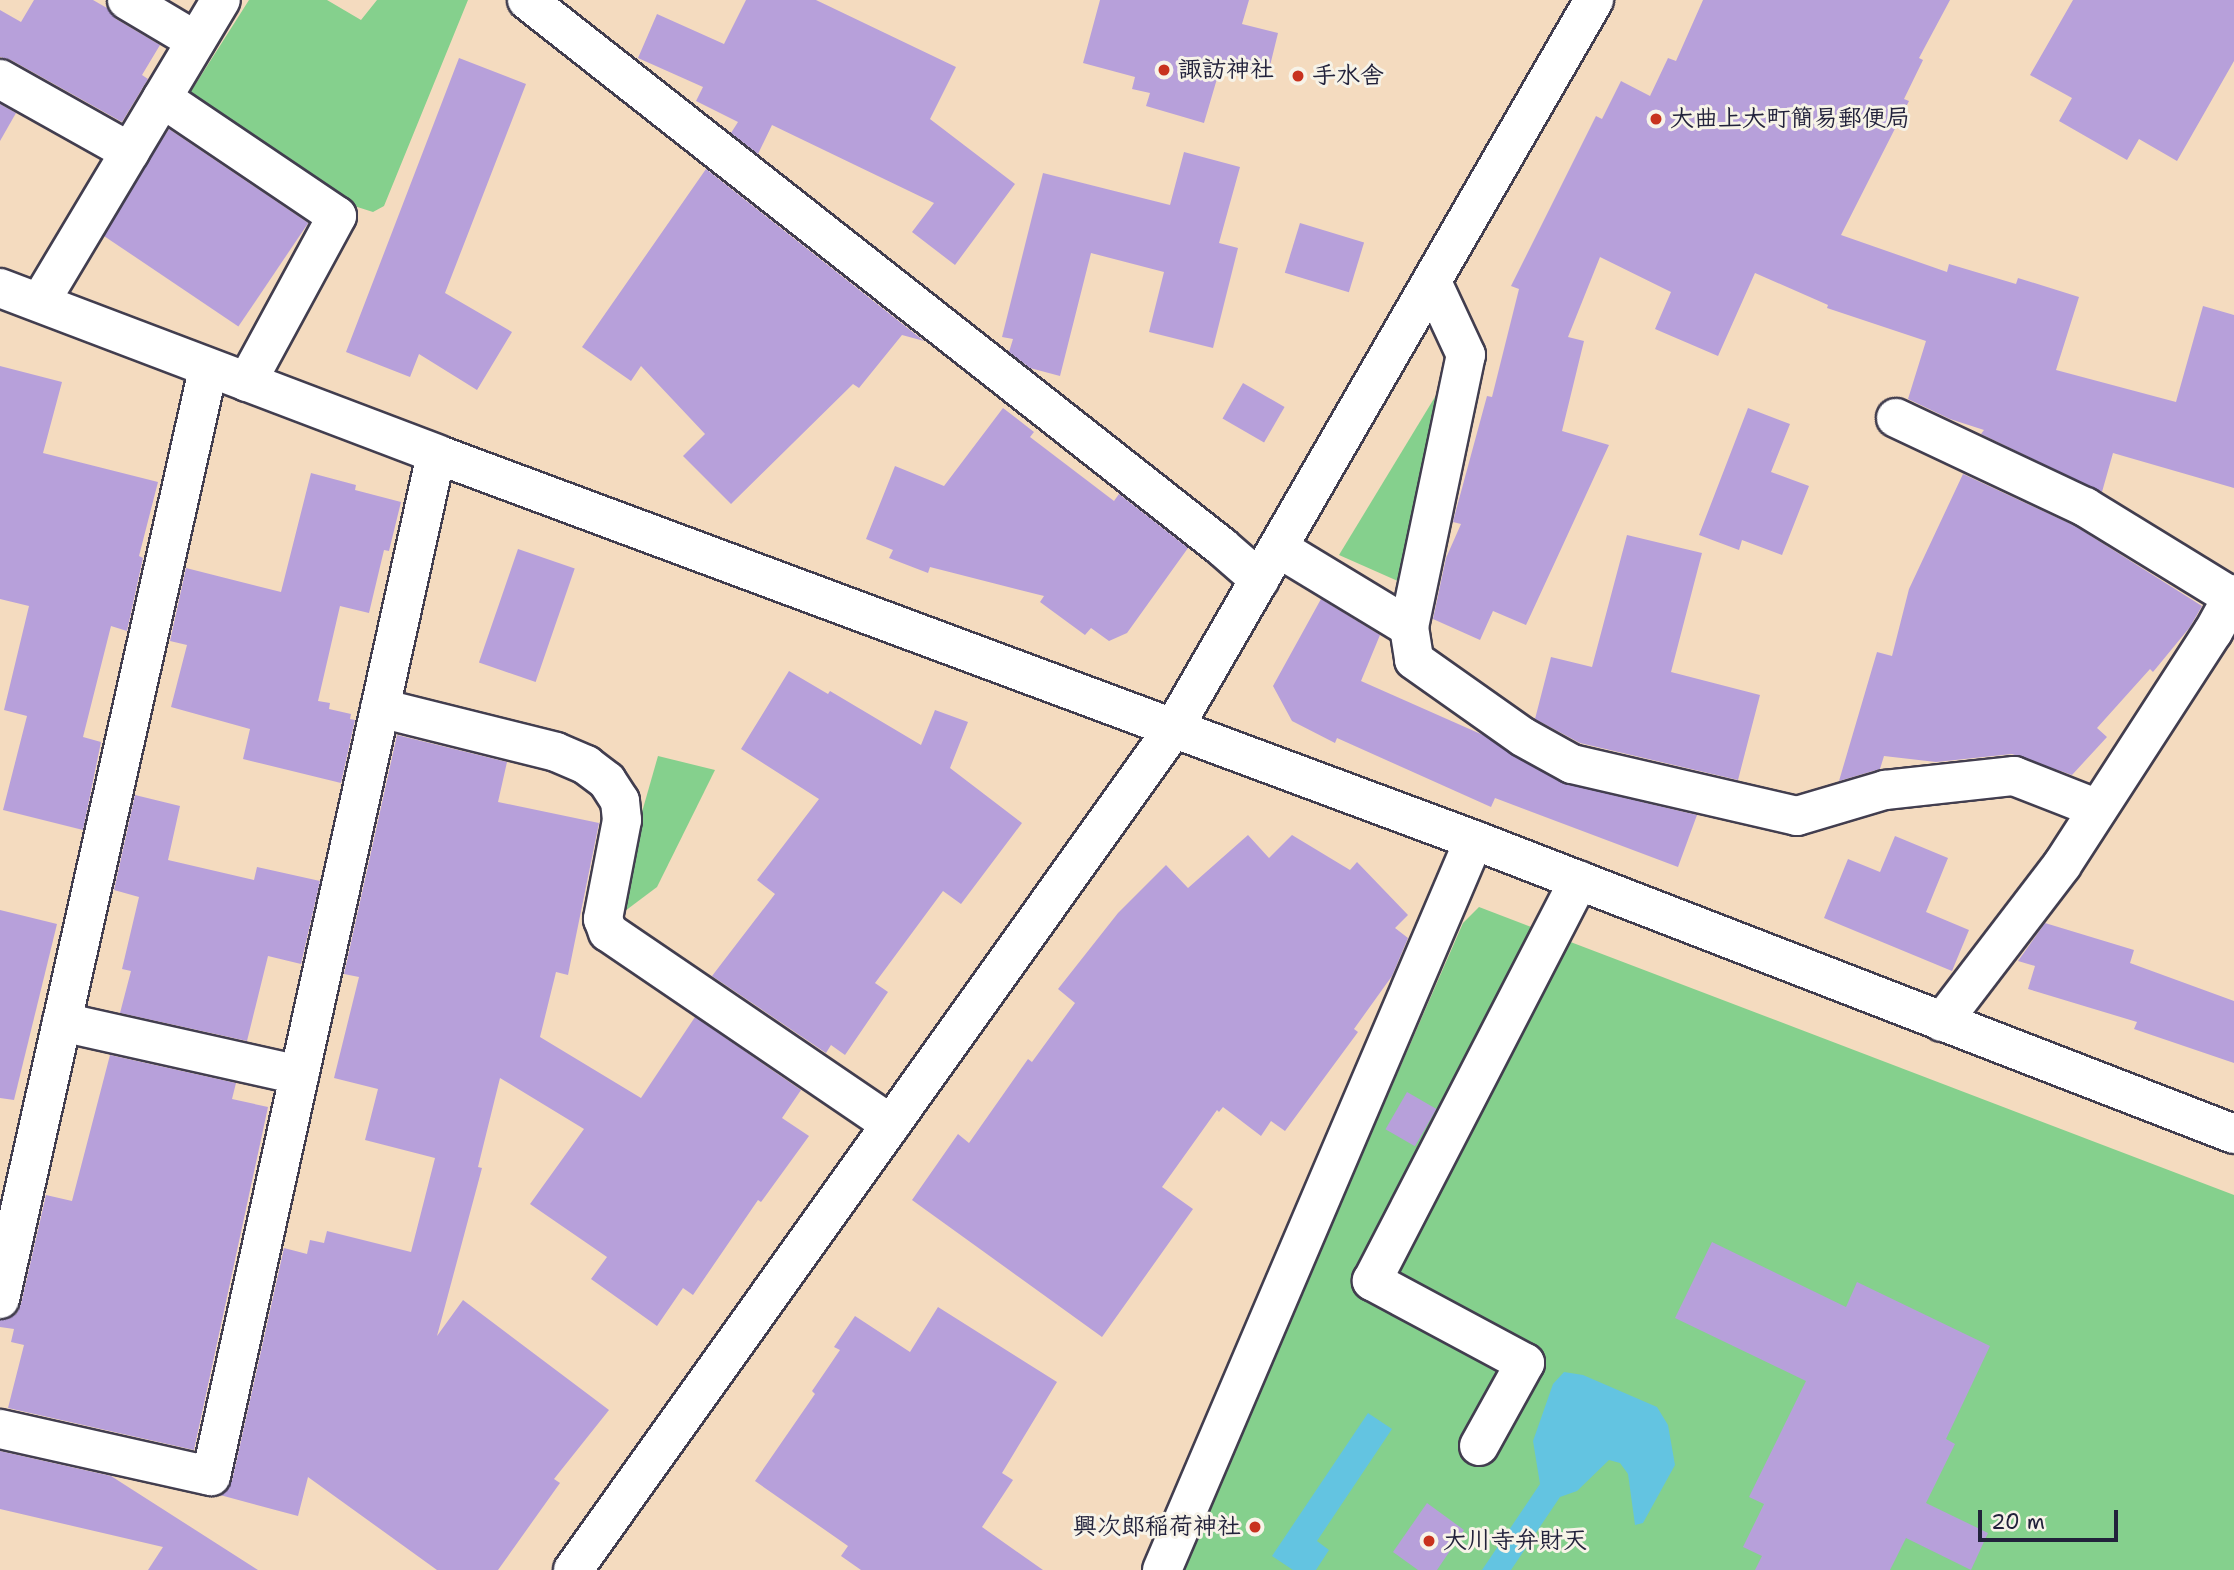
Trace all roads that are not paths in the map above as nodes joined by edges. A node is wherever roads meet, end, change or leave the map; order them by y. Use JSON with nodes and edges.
{"nodes":[{"id":1,"x":127,"y":0,"type":"edge"},
{"id":2,"x":221,"y":0,"type":"edge"},
{"id":3,"x":1594,"y":0,"type":"edge"},
{"id":4,"x":546,"y":7,"type":"edge"},
{"id":5,"x":196,"y":41,"type":"junction"},
{"id":6,"x":0,"y":79,"type":"edge"},
{"id":7,"x":162,"y":98,"type":"junction"},
{"id":8,"x":130,"y":152,"type":"junction"},
{"id":9,"x":1432,"y":282,"type":"junction"},
{"id":10,"x":0,"y":288,"type":"edge"},
{"id":11,"x":40,"y":302,"type":"junction"},
{"id":12,"x":208,"y":369,"type":"junction"},
{"id":13,"x":247,"y":382,"type":"junction"},
{"id":14,"x":1896,"y":418,"type":"dead end"},
{"id":15,"x":436,"y":454,"type":"junction"},
{"id":16,"x":1270,"y":565,"type":"junction"},
{"id":17,"x":2233,"y":595,"type":"edge"},
{"id":18,"x":1409,"y":627,"type":"junction"},
{"id":19,"x":380,"y":708,"type":"junction"},
{"id":20,"x":1173,"y":729,"type":"junction"},
{"id":21,"x":2098,"y":809,"type":"junction"},
{"id":22,"x":1474,"y":840,"type":"junction"},
{"id":23,"x":1579,"y":880,"type":"junction"},
{"id":24,"x":62,"y":1022,"type":"junction"},
{"id":25,"x":1942,"y":1022,"type":"junction"},
{"id":26,"x":299,"y":1075,"type":"junction"},
{"id":27,"x":891,"y":1124,"type":"junction"},
{"id":28,"x":2234,"y":1134,"type":"edge"},
{"id":29,"x":0,"y":1300,"type":"edge"},
{"id":30,"x":0,"y":1429,"type":"edge"},
{"id":31,"x":1479,"y":1446,"type":"dead end"},
{"id":32,"x":573,"y":1570,"type":"edge"},
{"id":33,"x":1162,"y":1570,"type":"edge"}],
"edges":[{"from":1,"to":5,"type":"street"},
{"from":2,"to":5,"type":"street"},
{"from":3,"to":9,"type":"street"},
{"from":4,"to":16,"type":"street"},
{"from":5,"to":7,"type":"street"},
{"from":6,"to":8,"type":"street"},
{"from":7,"to":8,"type":"street"},
{"from":7,"to":13,"type":"street"},
{"from":8,"to":11,"type":"street"},
{"from":9,"to":16,"type":"street"},
{"from":9,"to":18,"type":"street"},
{"from":10,"to":11,"type":"street"},
{"from":11,"to":12,"type":"street"},
{"from":12,"to":13,"type":"street"},
{"from":12,"to":24,"type":"street"},
{"from":13,"to":15,"type":"street"},
{"from":14,"to":17,"type":"street"},
{"from":15,"to":19,"type":"street"},
{"from":15,"to":20,"type":"street"},
{"from":16,"to":18,"type":"street"},
{"from":16,"to":20,"type":"street"},
{"from":17,"to":21,"type":"street"},
{"from":18,"to":21,"type":"street"},
{"from":19,"to":26,"type":"street"},
{"from":19,"to":27,"type":"street"},
{"from":20,"to":22,"type":"street"},
{"from":20,"to":27,"type":"street"},
{"from":21,"to":25,"type":"street"},
{"from":22,"to":23,"type":"street"},
{"from":22,"to":33,"type":"street"},
{"from":23,"to":25,"type":"street"},
{"from":23,"to":31,"type":"street"},
{"from":24,"to":26,"type":"street"},
{"from":24,"to":29,"type":"street"},
{"from":25,"to":28,"type":"street"},
{"from":26,"to":30,"type":"street"},
{"from":27,"to":32,"type":"street"}]}
